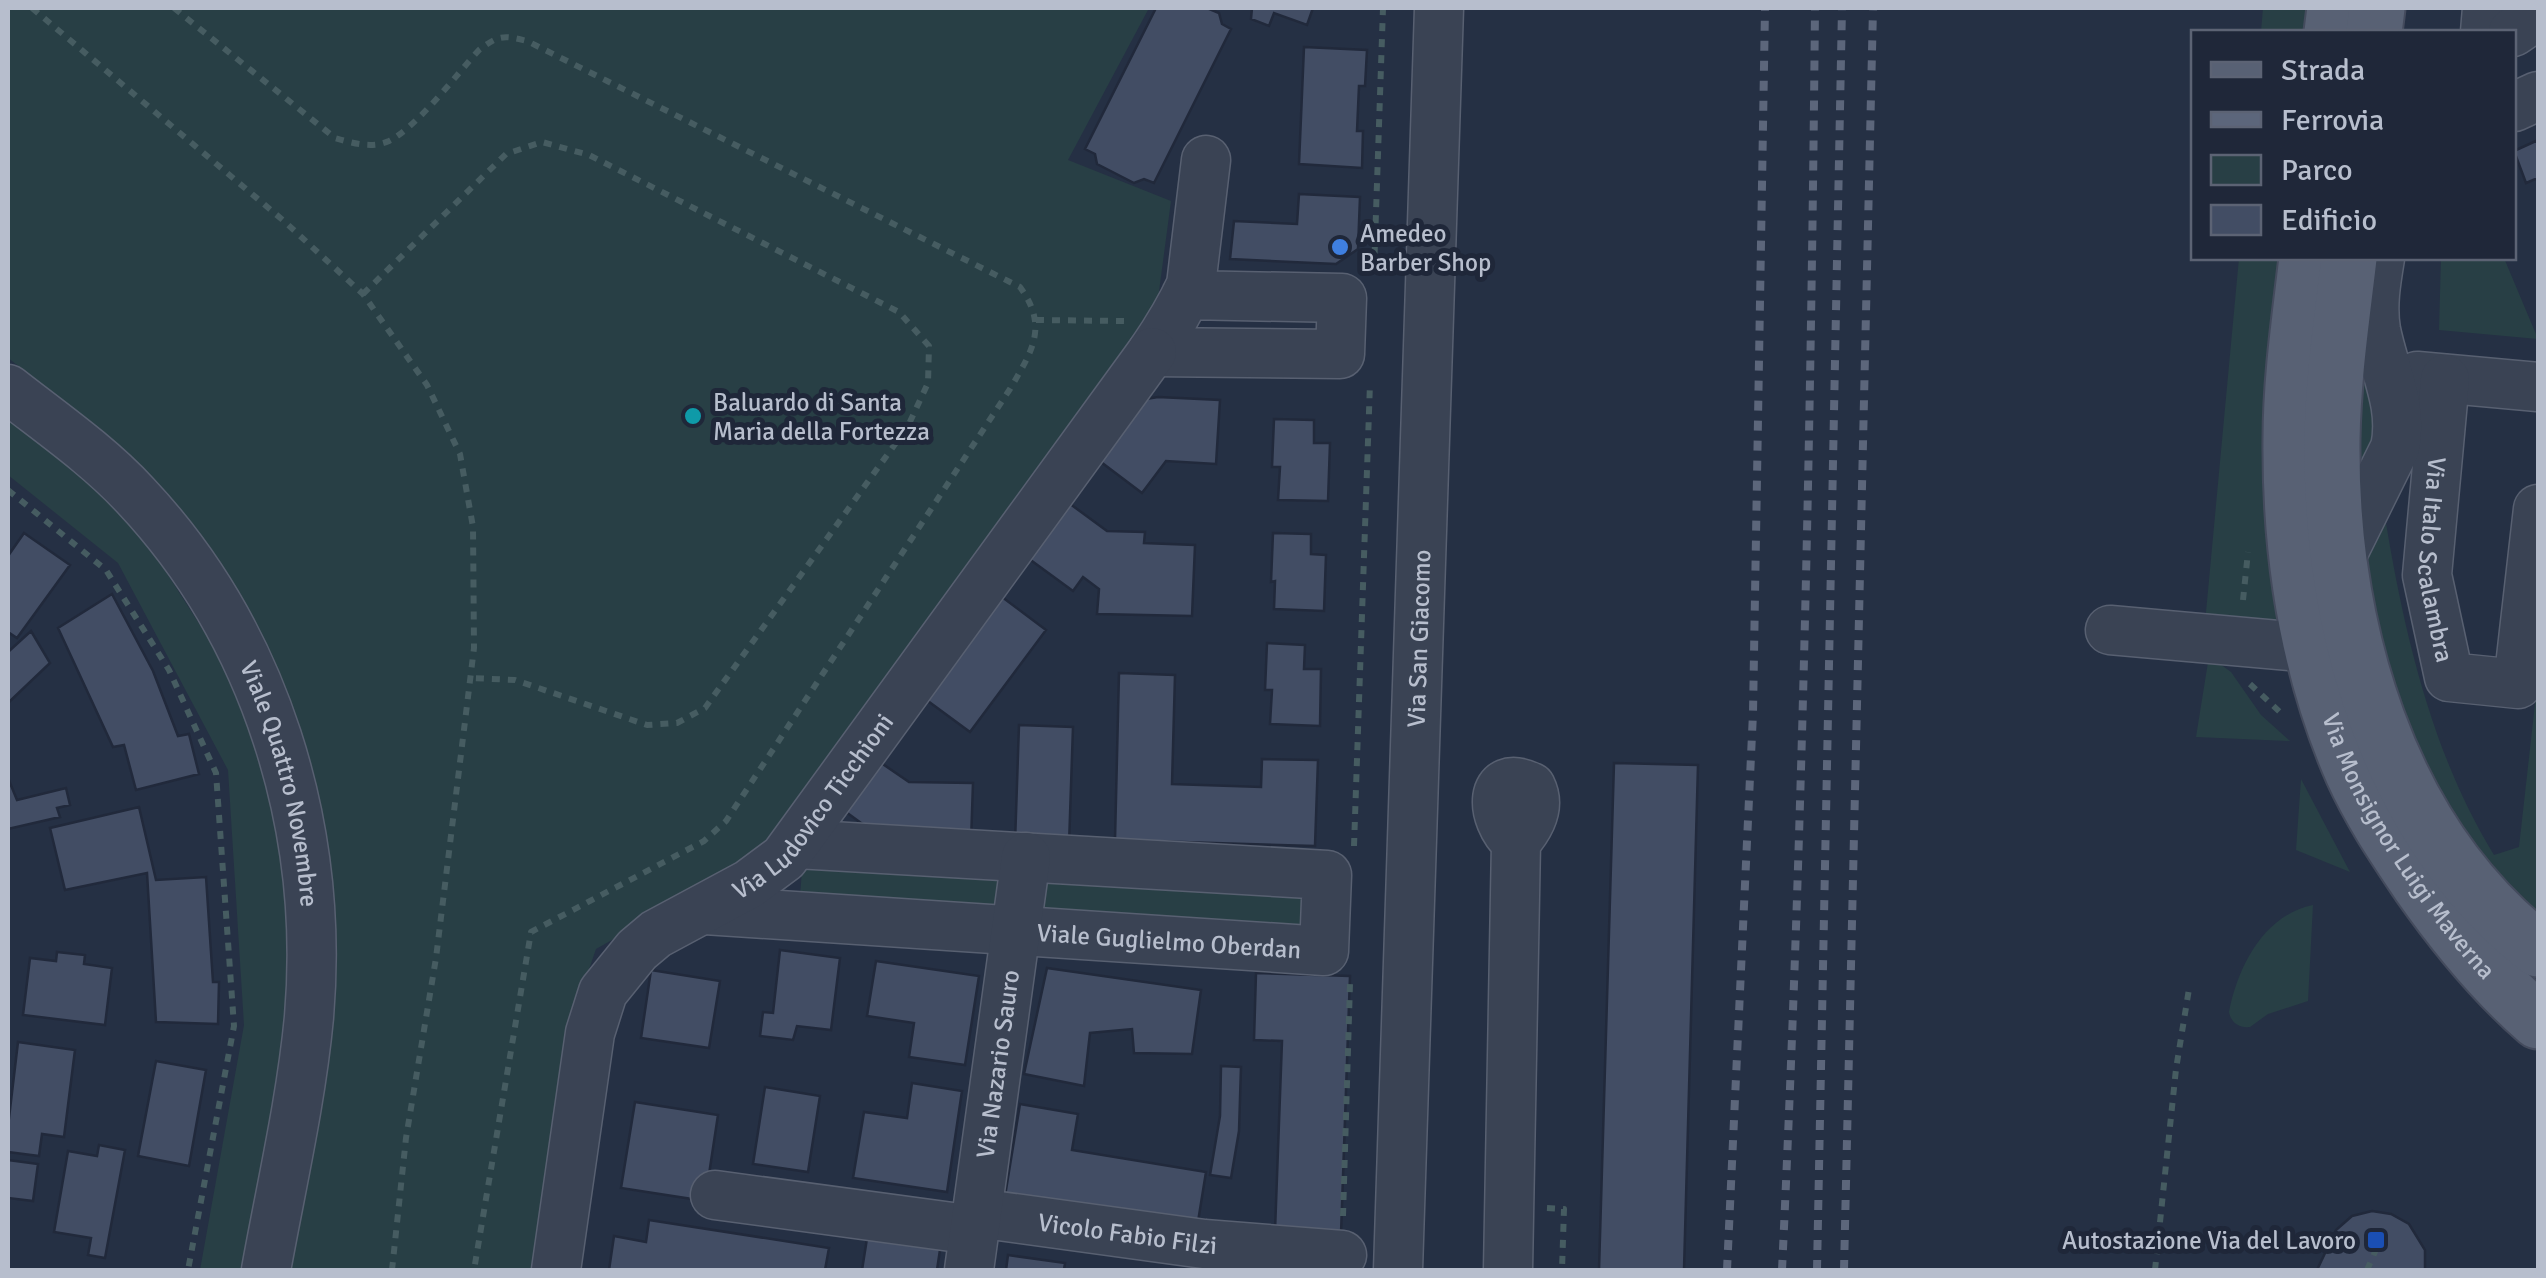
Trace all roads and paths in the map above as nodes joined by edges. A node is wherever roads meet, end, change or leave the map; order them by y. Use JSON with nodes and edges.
{"nodes":[{"id":1,"x":32,"y":8,"type":"edge"},
{"id":2,"x":174,"y":8,"type":"edge"},
{"id":3,"x":1383,"y":8,"type":"edge"},
{"id":4,"x":1439,"y":8,"type":"edge"},
{"id":5,"x":2538,"y":14,"type":"edge"},
{"id":6,"x":2516,"y":30,"type":"edge"},
{"id":7,"x":1206,"y":160,"type":"dead end"},
{"id":8,"x":2307,"y":260,"type":"edge"},
{"id":9,"x":2349,"y":260,"type":"edge"},
{"id":10,"x":2380,"y":260,"type":"edge"},
{"id":11,"x":1374,"y":272,"type":"dead end"},
{"id":12,"x":363,"y":294,"type":"junction"},
{"id":13,"x":1036,"y":320,"type":"junction"},
{"id":14,"x":1170,"y":323,"type":"junction"},
{"id":15,"x":1371,"y":370,"type":"dead end"},
{"id":16,"x":2388,"y":374,"type":"junction"},
{"id":17,"x":2445,"y":378,"type":"junction"},
{"id":18,"x":2538,"y":387,"type":"edge"},
{"id":19,"x":8,"y":388,"type":"edge"},
{"id":20,"x":8,"y":490,"type":"edge"},
{"id":21,"x":2538,"y":509,"type":"edge"},
{"id":22,"x":2338,"y":562,"type":"junction"},
{"id":23,"x":2110,"y":630,"type":"dead end"},
{"id":24,"x":2312,"y":648,"type":"junction"},
{"id":25,"x":2363,"y":674,"type":"junction"},
{"id":26,"x":470,"y":678,"type":"junction"},
{"id":27,"x":1516,"y":842,"type":"dead end"},
{"id":28,"x":796,"y":844,"type":"junction"},
{"id":29,"x":1354,"y":848,"type":"dead end"},
{"id":30,"x":1026,"y":857,"type":"junction"},
{"id":31,"x":705,"y":910,"type":"junction"},
{"id":32,"x":1016,"y":930,"type":"junction"},
{"id":33,"x":2538,"y":949,"type":"edge"},
{"id":34,"x":1350,"y":979,"type":"dead end"},
{"id":35,"x":2189,"y":989,"type":"dead end"},
{"id":36,"x":2538,"y":1021,"type":"edge"},
{"id":37,"x":715,"y":1195,"type":"dead end"},
{"id":38,"x":973,"y":1238,"type":"edge"},
{"id":39,"x":2378,"y":1244,"type":"dead end"},
{"id":40,"x":1342,"y":1254,"type":"joint"},
{"id":41,"x":188,"y":1270,"type":"edge"},
{"id":42,"x":266,"y":1270,"type":"edge"},
{"id":43,"x":392,"y":1270,"type":"edge"},
{"id":44,"x":474,"y":1270,"type":"edge"},
{"id":45,"x":556,"y":1270,"type":"edge"},
{"id":46,"x":1398,"y":1270,"type":"edge"},
{"id":47,"x":1508,"y":1270,"type":"edge"},
{"id":48,"x":2155,"y":1270,"type":"edge"},
{"id":49,"x":2367,"y":1270,"type":"edge"}],
"edges":[{"from":1,"to":12,"type":"path"},
{"from":2,"to":13,"type":"path"},
{"from":3,"to":11,"type":"path"},
{"from":4,"to":46,"type":"street","name":"Via San Giacomo"},
{"from":5,"to":6,"type":"street"},
{"from":7,"to":14,"type":"street"},
{"from":8,"to":24,"type":"main road","name":"Via Monsignor Luigi Maverna"},
{"from":9,"to":22,"type":"main road","name":"Via Monsignor Luigi Maverna"},
{"from":10,"to":16,"type":"street","name":"Via Italo Scalambra"},
{"from":12,"to":26,"type":"path"},
{"from":12,"to":26,"type":"path"},
{"from":13,"to":14,"type":"path"},
{"from":13,"to":44,"type":"path"},
{"from":14,"to":28,"type":"street","name":"Via Ludovico Ticchioni"},
{"from":15,"to":29,"type":"path"},
{"from":16,"to":17,"type":"street"},
{"from":16,"to":22,"type":"street","name":"Via Italo Scalambra"},
{"from":17,"to":18,"type":"street"},
{"from":17,"to":21,"type":"street","name":"Via Italo Scalambra"},
{"from":19,"to":42,"type":"street","name":"Viale Quattro Novembre"},
{"from":20,"to":41,"type":"path"},
{"from":22,"to":25,"type":"main road","name":"Via Monsignor Luigi Maverna"},
{"from":23,"to":24,"type":"street","name":"Via Monsignor Luigi Maverna"},
{"from":24,"to":25,"type":"main road","name":"Via Monsignor Luigi Maverna"},
{"from":24,"to":36,"type":"main road","name":"Via Monsignor Luigi Maverna"},
{"from":25,"to":33,"type":"main road","name":"Via Monsignor Luigi Maverna"},
{"from":26,"to":43,"type":"path"},
{"from":27,"to":47,"type":"street"},
{"from":28,"to":30,"type":"street","name":"Viale Guglielmo Oberdan"},
{"from":28,"to":31,"type":"street","name":"Via Ludovico Ticchioni"},
{"from":30,"to":32,"type":"street","name":"Via Nazario Sauro"},
{"from":30,"to":32,"type":"street","name":"Viale Guglielmo Oberdan"},
{"from":31,"to":32,"type":"street","name":"Viale Guglielmo Oberdan"},
{"from":31,"to":45,"type":"street","name":"Via Ludovico Ticchioni"},
{"from":32,"to":38,"type":"street","name":"Via Nazario Sauro"},
{"from":34,"to":40,"type":"path"},
{"from":35,"to":48,"type":"path"},
{"from":37,"to":38,"type":"street","name":"Vicolo Fabio Filzi"},
{"from":38,"to":40,"type":"street","name":"Vicolo Fabio Filzi"},
{"from":39,"to":49,"type":"path"}]}
